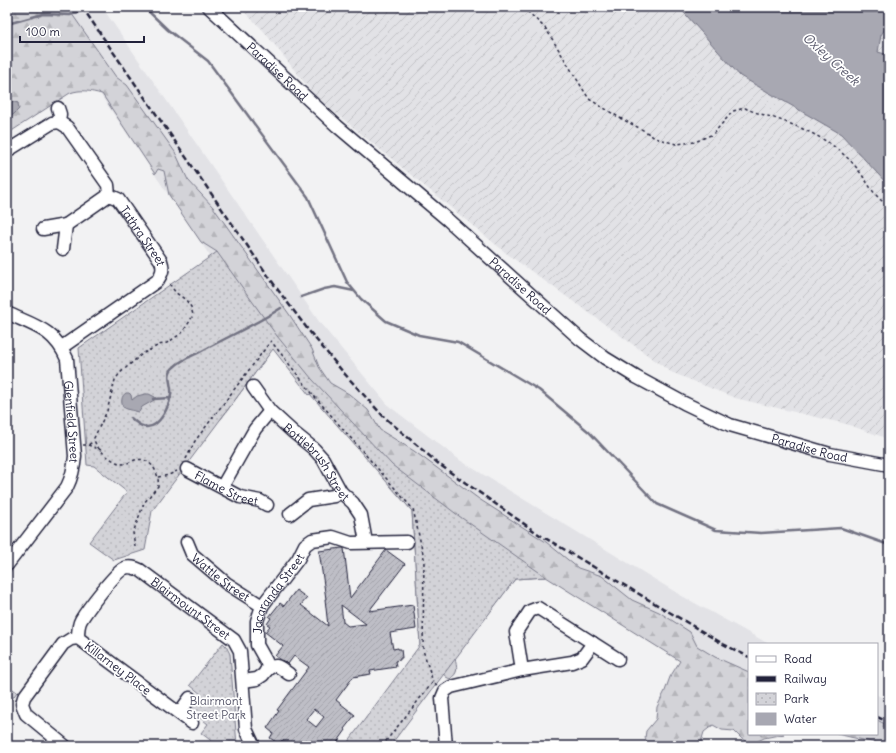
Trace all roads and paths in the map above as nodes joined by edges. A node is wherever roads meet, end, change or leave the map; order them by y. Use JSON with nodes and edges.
{"nodes":[{"id":1,"x":209,"y":7,"type":"edge"},
{"id":2,"x":523,"y":7,"type":"edge"},
{"id":3,"x":58,"y":108,"type":"dead end"},
{"id":4,"x":59,"y":122,"type":"junction"},
{"id":5,"x":7,"y":152,"type":"edge"},
{"id":6,"x":109,"y":195,"type":"junction"},
{"id":7,"x":889,"y":206,"type":"edge"},
{"id":8,"x":66,"y":225,"type":"junction"},
{"id":9,"x":42,"y":229,"type":"dead end"},
{"id":10,"x":63,"y":248,"type":"dead end"},
{"id":11,"x":161,"y":275,"type":"junction"},
{"id":12,"x":7,"y":313,"type":"edge"},
{"id":13,"x":62,"y":348,"type":"junction"},
{"id":14,"x":253,"y":387,"type":"dead end"},
{"id":15,"x":270,"y":411,"type":"junction"},
{"id":16,"x":94,"y":441,"type":"junction"},
{"id":17,"x":84,"y":445,"type":"dead end"},
{"id":18,"x":88,"y":445,"type":"junction"},
{"id":19,"x":101,"y":450,"type":"junction"},
{"id":20,"x":889,"y":465,"type":"edge"},
{"id":21,"x":187,"y":470,"type":"dead end"},
{"id":22,"x":222,"y":487,"type":"junction"},
{"id":23,"x":341,"y":492,"type":"junction"},
{"id":24,"x":267,"y":505,"type":"dead end"},
{"id":25,"x":290,"y":514,"type":"dead end"},
{"id":26,"x":187,"y":542,"type":"dead end"},
{"id":27,"x":366,"y":542,"type":"junction"},
{"id":28,"x":407,"y":542,"type":"dead end"},
{"id":29,"x":135,"y":547,"type":"dead end"},
{"id":30,"x":7,"y":565,"type":"edge"},
{"id":31,"x":136,"y":568,"type":"joint"},
{"id":32,"x":262,"y":606,"type":"junction"},
{"id":33,"x":78,"y":638,"type":"junction"},
{"id":34,"x":593,"y":643,"type":"junction"},
{"id":35,"x":618,"y":659,"type":"dead end"},
{"id":36,"x":522,"y":670,"type":"junction"},
{"id":37,"x":266,"y":671,"type":"junction"},
{"id":38,"x":289,"y":674,"type":"dead end"},
{"id":39,"x":243,"y":681,"type":"junction"},
{"id":40,"x":445,"y":691,"type":"junction"},
{"id":41,"x":190,"y":698,"type":"dead end"},
{"id":42,"x":178,"y":713,"type":"junction"},
{"id":43,"x":192,"y":723,"type":"dead end"},
{"id":44,"x":65,"y":746,"type":"edge"},
{"id":45,"x":254,"y":746,"type":"edge"},
{"id":46,"x":382,"y":746,"type":"edge"},
{"id":47,"x":446,"y":746,"type":"edge"}],
"edges":[{"from":1,"to":20,"type":"street","name":"Paradise Road"},
{"from":2,"to":7,"type":"path"},
{"from":3,"to":4,"type":"street"},
{"from":4,"to":5,"type":"street"},
{"from":4,"to":6,"type":"street","name":"Tathra Street"},
{"from":6,"to":8,"type":"street"},
{"from":6,"to":11,"type":"street","name":"Tathra Street"},
{"from":8,"to":9,"type":"street"},
{"from":8,"to":10,"type":"street"},
{"from":11,"to":13,"type":"street","name":"Tathra Street"},
{"from":11,"to":16,"type":"path"},
{"from":12,"to":13,"type":"street","name":"Glenfield Street"},
{"from":13,"to":30,"type":"street","name":"Glenfield Street"},
{"from":14,"to":15,"type":"street","name":"Bottlebrush Street"},
{"from":15,"to":22,"type":"street"},
{"from":15,"to":23,"type":"street","name":"Bottlebrush Street"},
{"from":16,"to":18,"type":"path"},
{"from":16,"to":19,"type":"path"},
{"from":17,"to":18,"type":"path"},
{"from":18,"to":19,"type":"path"},
{"from":19,"to":29,"type":"path"},
{"from":21,"to":22,"type":"street","name":"Flame Street"},
{"from":22,"to":24,"type":"street","name":"Flame Street"},
{"from":23,"to":25,"type":"street"},
{"from":23,"to":27,"type":"street","name":"Bottlebrush Street"},
{"from":26,"to":32,"type":"street","name":"Wattle Street"},
{"from":27,"to":28,"type":"street","name":"Jacaranda Street"},
{"from":27,"to":32,"type":"street","name":"Jacaranda Street"},
{"from":31,"to":33,"type":"street","name":"Killarney Place"},
{"from":31,"to":39,"type":"street","name":"Blairmount Street"},
{"from":32,"to":37,"type":"street","name":"Jacaranda Street"},
{"from":33,"to":42,"type":"street","name":"Killarney Place"},
{"from":33,"to":44,"type":"street"},
{"from":34,"to":35,"type":"street"},
{"from":34,"to":36,"type":"street"},
{"from":34,"to":36,"type":"street"},
{"from":36,"to":40,"type":"street"},
{"from":37,"to":38,"type":"street"},
{"from":37,"to":39,"type":"street"},
{"from":39,"to":45,"type":"street","name":"Blairmount Street"},
{"from":40,"to":46,"type":"path"},
{"from":40,"to":47,"type":"street"},
{"from":41,"to":42,"type":"street"},
{"from":42,"to":43,"type":"street","name":"Killarney Place"}]}
